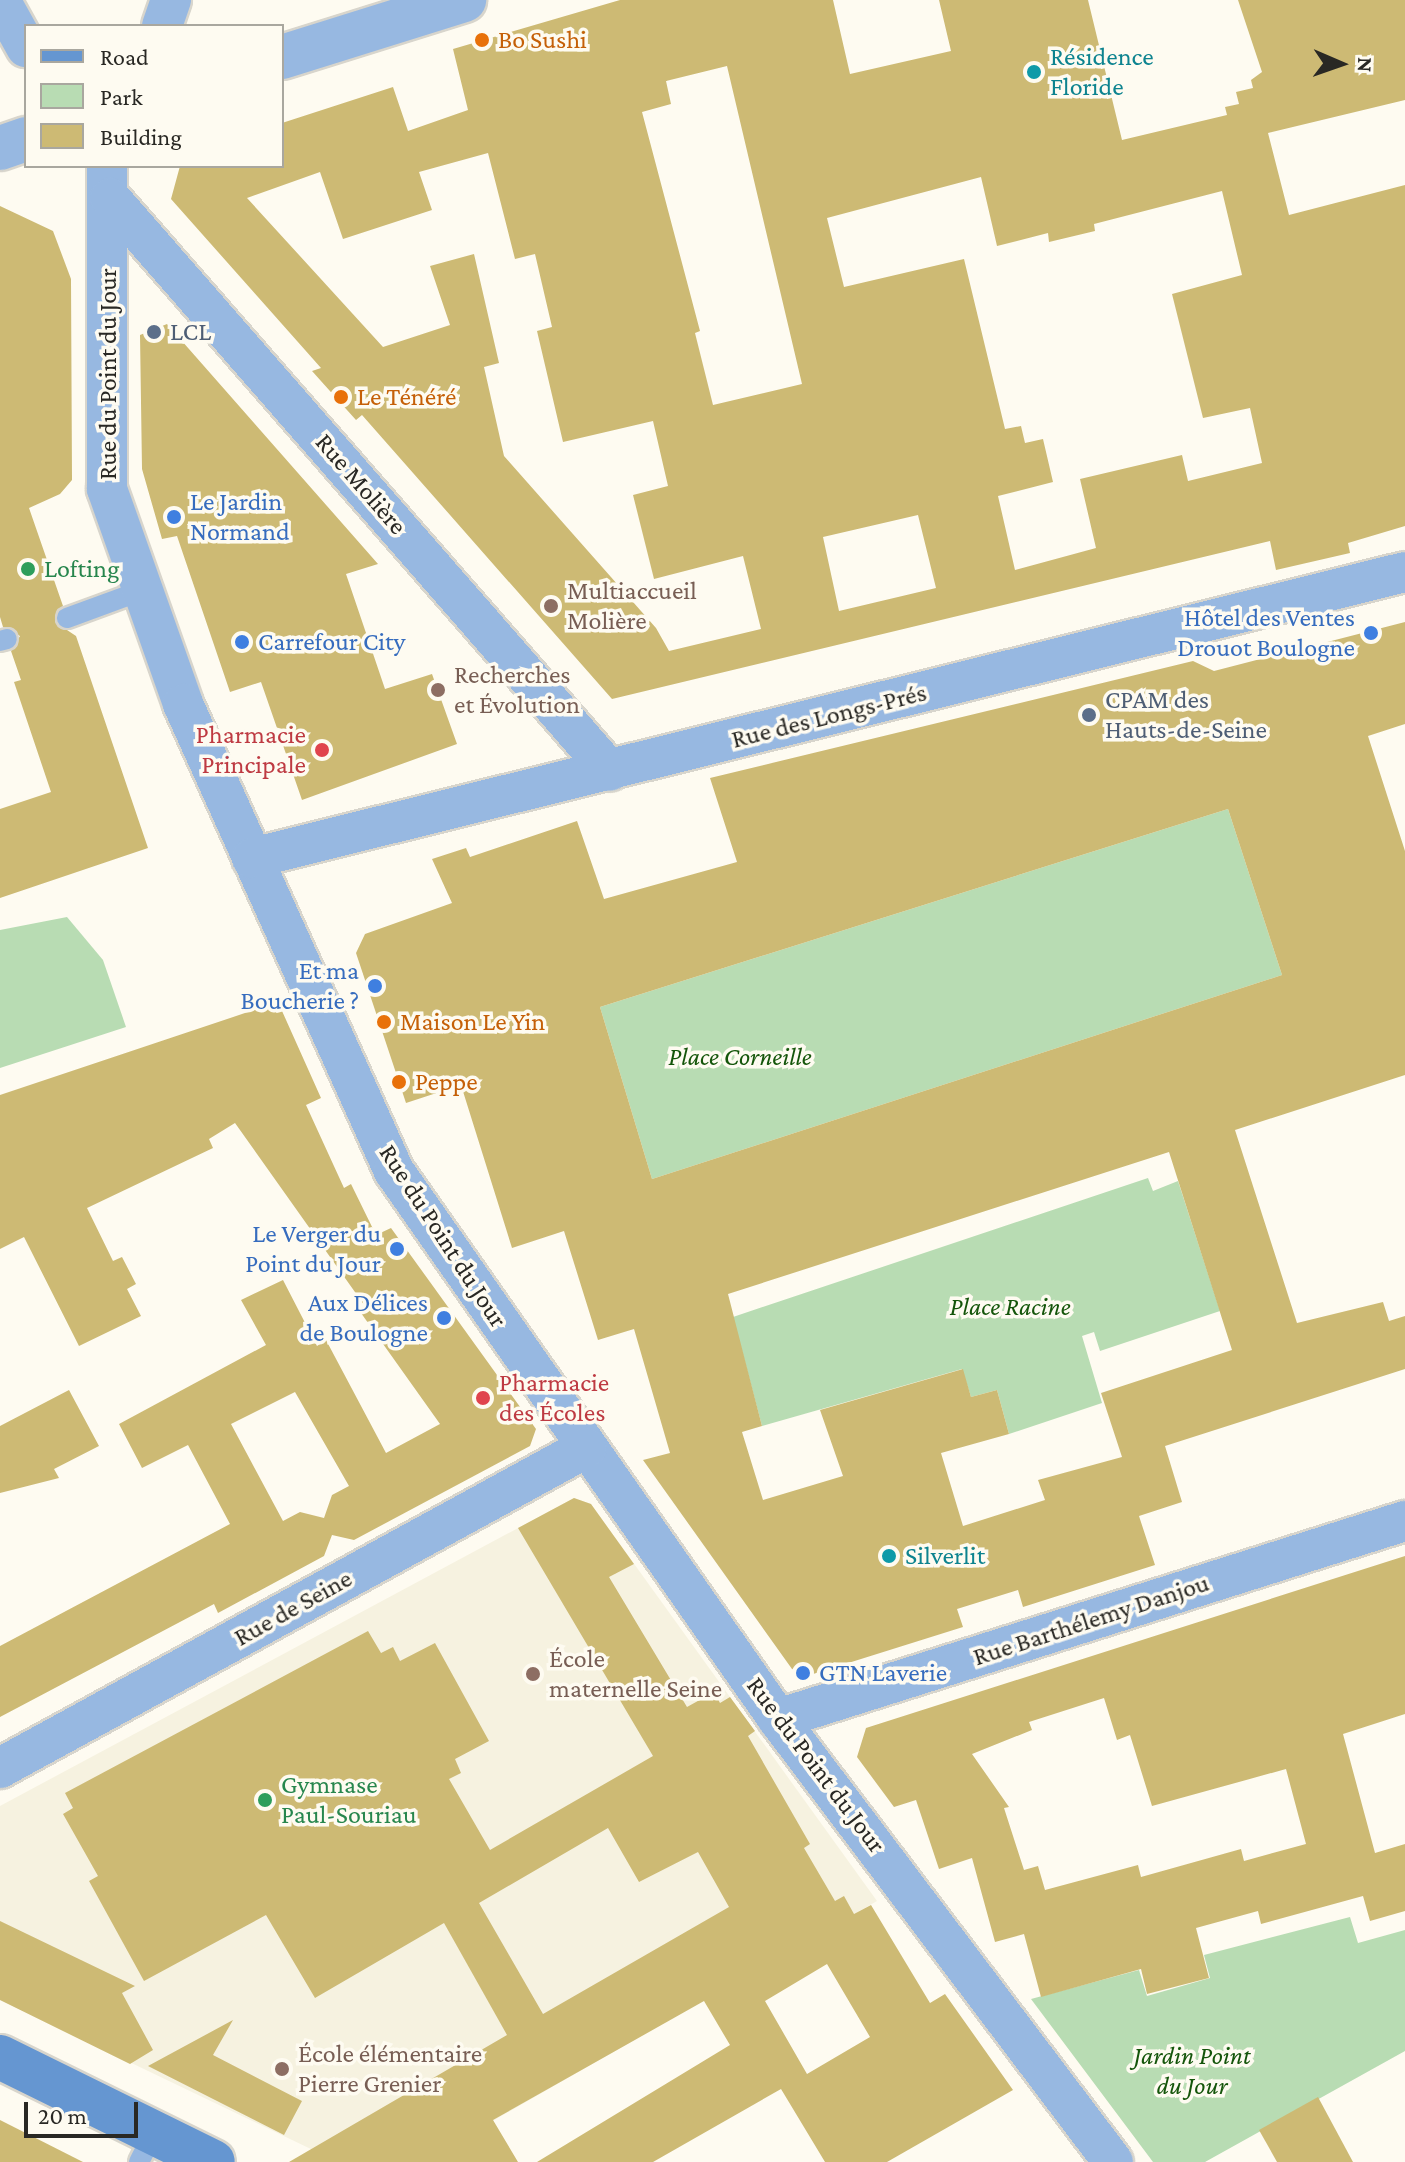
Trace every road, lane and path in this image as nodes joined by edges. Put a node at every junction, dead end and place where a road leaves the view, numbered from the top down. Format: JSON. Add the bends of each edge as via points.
{"nodes":[{"id":1,"x":0,"y":0,"type":"edge"},
{"id":2,"x":171,"y":0,"type":"edge"},
{"id":3,"x":464,"y":0,"type":"edge"},
{"id":4,"x":163,"y":24,"type":"edge"},
{"id":5,"x":24,"y":43,"type":"edge"},
{"id":6,"x":284,"y":56,"type":"edge"},
{"id":7,"x":24,"y":140,"type":"edge"},
{"id":8,"x":0,"y":148,"type":"edge"},
{"id":9,"x":109,"y":182,"type":"edge"},
{"id":10,"x":1405,"y":572,"type":"edge"},
{"id":11,"x":143,"y":590,"type":"junction"},
{"id":12,"x":67,"y":618,"type":"dead end"},
{"id":13,"x":610,"y":771,"type":"junction"},
{"id":14,"x":252,"y":858,"type":"junction"},
{"id":15,"x":586,"y":1448,"type":"junction"},
{"id":16,"x":1405,"y":1521,"type":"edge"},
{"id":17,"x":778,"y":1719,"type":"junction"},
{"id":18,"x":0,"y":1768,"type":"edge"},
{"id":19,"x":0,"y":2057,"type":"edge"},
{"id":20,"x":147,"y":2148,"type":"edge"},
{"id":21,"x":213,"y":2162,"type":"edge"},
{"id":22,"x":1113,"y":2162,"type":"edge"}],
"edges":[{"from":1,"to":5,"type":"street"},
{"from":2,"to":4,"type":"street"},
{"from":3,"to":6,"type":"street"},
{"from":7,"to":8,"type":"street"},
{"from":9,"to":11,"type":"street","name":"Rue du Point du Jour","via":[[107,489]]},
{"from":9,"to":13,"type":"street","name":"Rue Molière"},
{"from":10,"to":13,"type":"street","name":"Rue des Longs-Prés"},
{"from":11,"to":12,"type":"lane"},
{"from":11,"to":14,"type":"street","name":"Rue du Point du Jour","via":[[183,704]]},
{"from":13,"to":14,"type":"street","name":"Rue des Longs-Prés"},
{"from":14,"to":15,"type":"street","name":"Rue du Point du Jour","via":[[394,1171]]},
{"from":15,"to":17,"type":"street","name":"Rue du Point du Jour"},
{"from":15,"to":18,"type":"street","name":"Rue de Seine"},
{"from":16,"to":17,"type":"street","name":"Rue Barthélemy Danjou"},
{"from":17,"to":22,"type":"street","name":"Rue du Point du Jour"},
{"from":19,"to":20,"type":"main road"},
{"from":20,"to":21,"type":"main road"}]}
